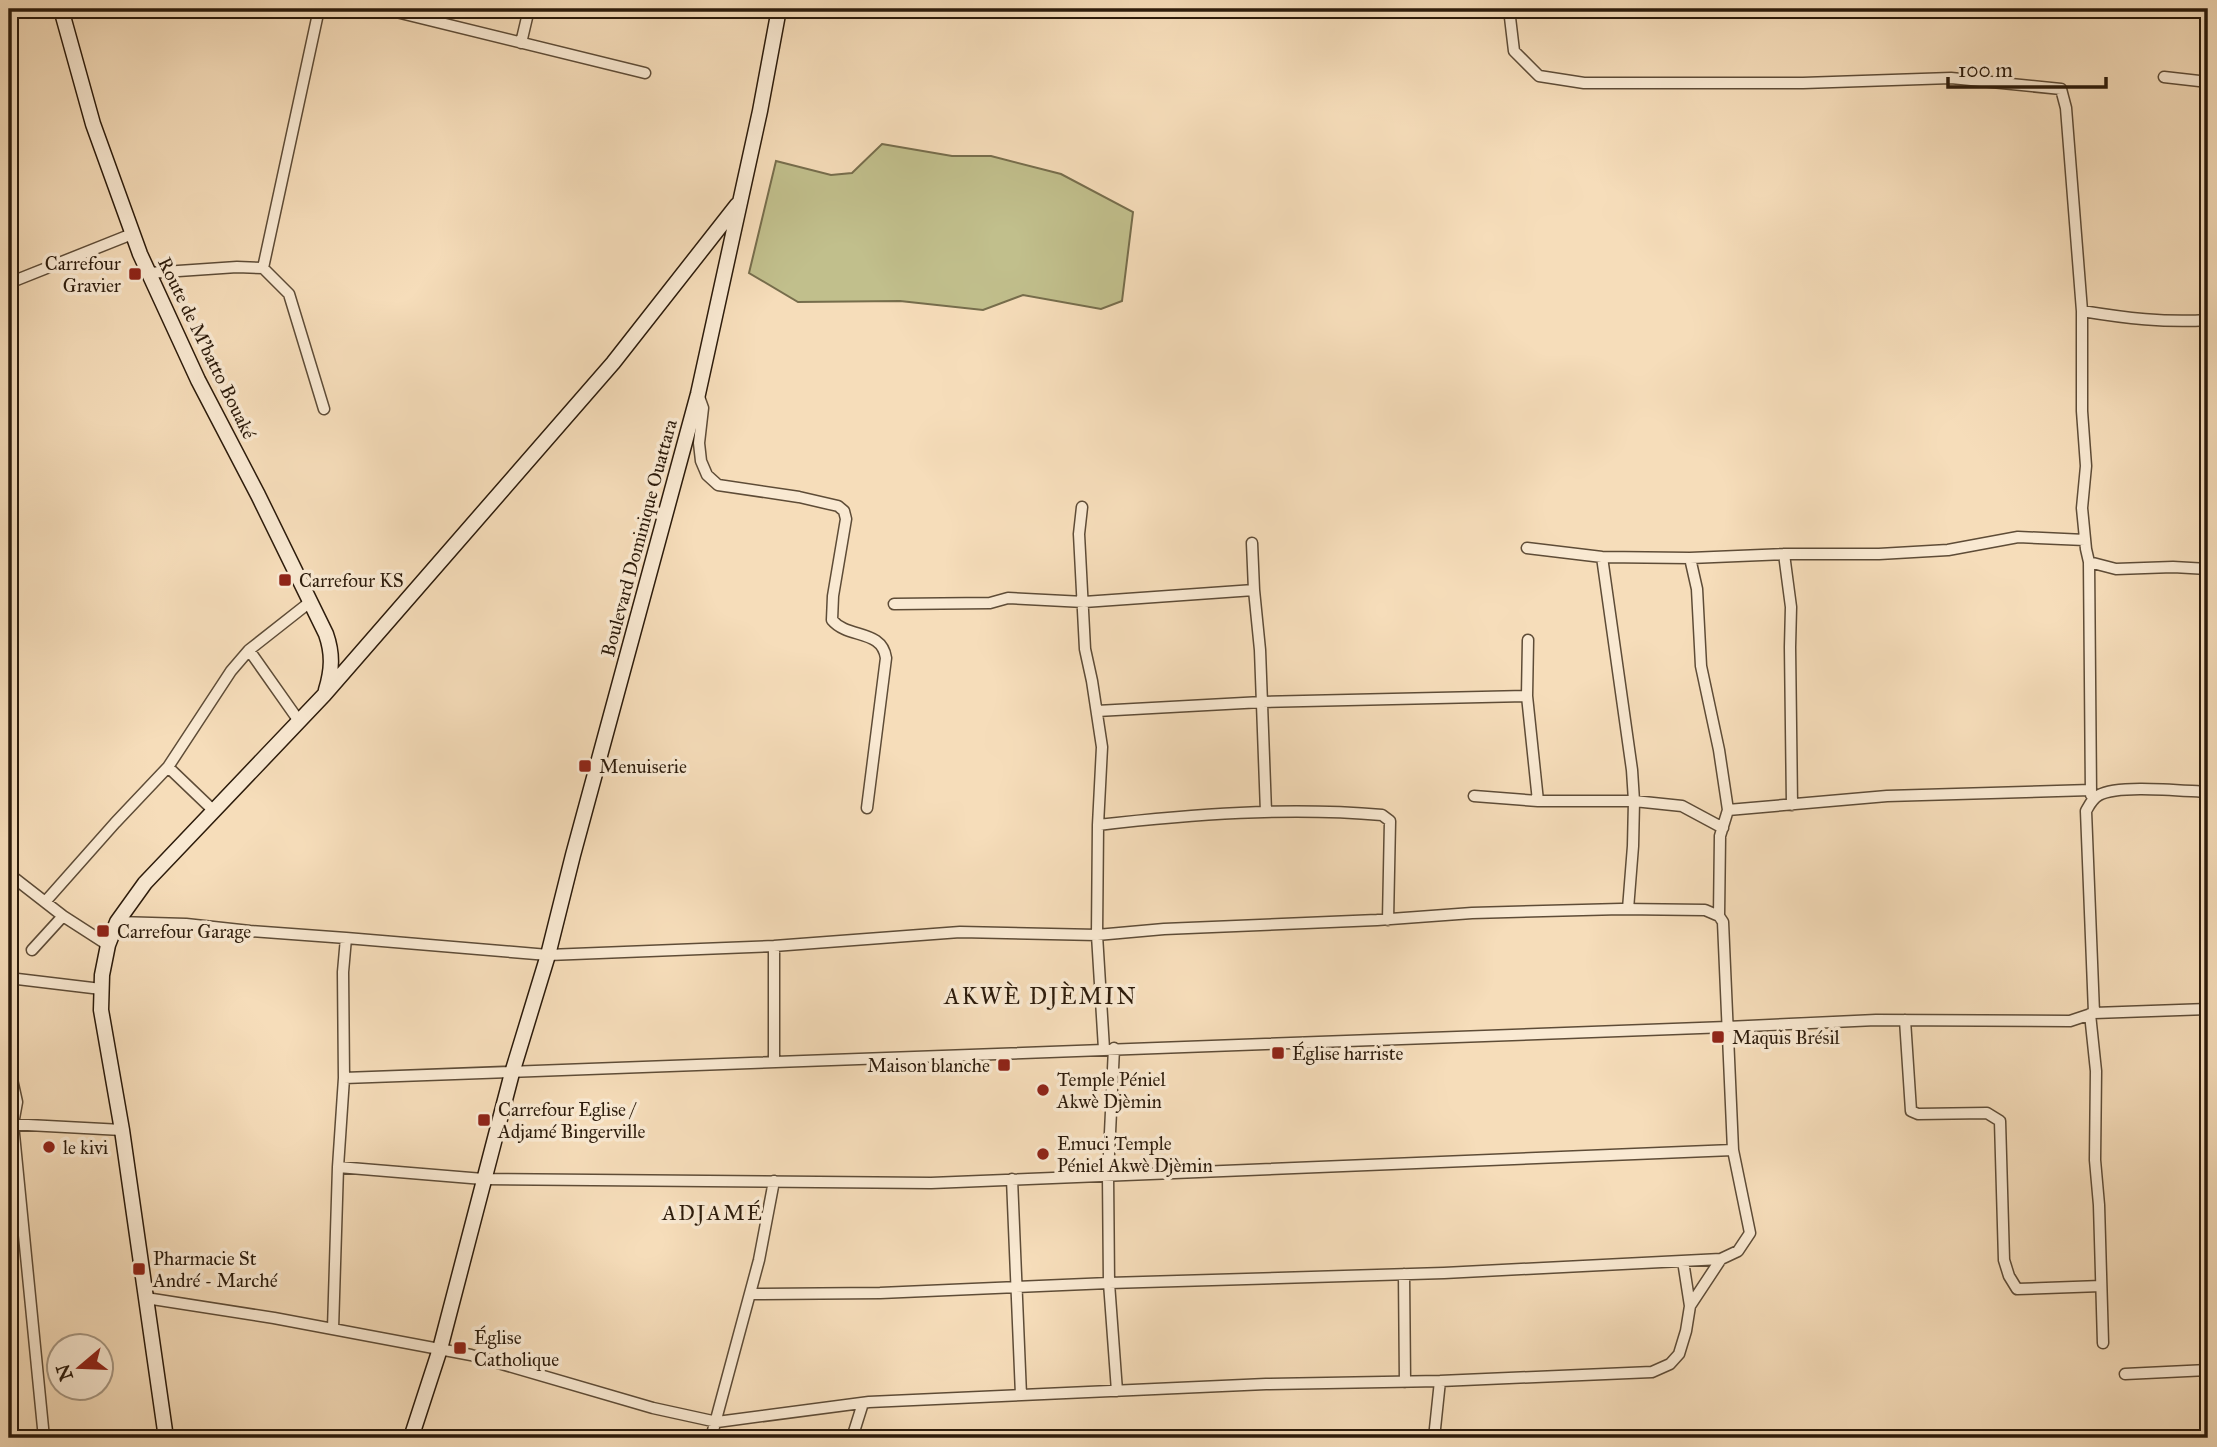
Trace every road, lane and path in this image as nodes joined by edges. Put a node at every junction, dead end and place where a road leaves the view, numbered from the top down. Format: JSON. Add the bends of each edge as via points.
{"nodes":[{"id":1,"x":61,"y":9,"type":"edge"},
{"id":2,"x":319,"y":9,"type":"edge"},
{"id":3,"x":384,"y":9,"type":"edge"},
{"id":4,"x":529,"y":9,"type":"edge"},
{"id":5,"x":779,"y":9,"type":"edge"},
{"id":6,"x":1509,"y":9,"type":"edge"},
{"id":7,"x":426,"y":14,"type":"edge"},
{"id":8,"x":522,"y":43,"type":"junction"},
{"id":9,"x":645,"y":73,"type":"dead end"},
{"id":10,"x":2164,"y":77,"type":"dead end"},
{"id":11,"x":2208,"y":82,"type":"edge"},
{"id":12,"x":739,"y":202,"type":"junction"},
{"id":13,"x":132,"y":234,"type":"junction"},
{"id":14,"x":263,"y":268,"type":"junction"},
{"id":15,"x":149,"y":273,"type":"junction"},
{"id":16,"x":9,"y":282,"type":"edge"},
{"id":17,"x":2082,"y":311,"type":"junction"},
{"id":18,"x":2208,"y":320,"type":"edge"},
{"id":19,"x":698,"y":394,"type":"junction"},
{"id":20,"x":324,"y":409,"type":"dead end"},
{"id":21,"x":1082,"y":507,"type":"dead end"},
{"id":22,"x":2085,"y":541,"type":"junction"},
{"id":23,"x":1252,"y":543,"type":"dead end"},
{"id":24,"x":1527,"y":548,"type":"dead end"},
{"id":25,"x":1784,"y":554,"type":"junction"},
{"id":26,"x":1602,"y":558,"type":"junction"},
{"id":27,"x":1690,"y":558,"type":"junction"},
{"id":28,"x":2089,"y":562,"type":"junction"},
{"id":29,"x":2208,"y":569,"type":"edge"},
{"id":30,"x":1254,"y":590,"type":"junction"},
{"id":31,"x":1084,"y":601,"type":"junction"},
{"id":32,"x":310,"y":602,"type":"junction"},
{"id":33,"x":894,"y":604,"type":"dead end"},
{"id":34,"x":1528,"y":640,"type":"dead end"},
{"id":35,"x":249,"y":650,"type":"junction"},
{"id":36,"x":324,"y":695,"type":"junction"},
{"id":37,"x":1527,"y":696,"type":"junction"},
{"id":38,"x":1262,"y":702,"type":"junction"},
{"id":39,"x":1097,"y":711,"type":"junction"},
{"id":40,"x":299,"y":721,"type":"junction"},
{"id":41,"x":169,"y":767,"type":"junction"},
{"id":42,"x":2208,"y":792,"type":"edge"},
{"id":43,"x":2091,"y":795,"type":"junction"},
{"id":44,"x":1474,"y":796,"type":"dead end"},
{"id":45,"x":1538,"y":801,"type":"junction"},
{"id":46,"x":1634,"y":801,"type":"junction"},
{"id":47,"x":1792,"y":805,"type":"junction"},
{"id":48,"x":867,"y":808,"type":"dead end"},
{"id":49,"x":1728,"y":810,"type":"junction"},
{"id":50,"x":214,"y":811,"type":"junction"},
{"id":51,"x":1266,"y":812,"type":"junction"},
{"id":52,"x":1098,"y":825,"type":"junction"},
{"id":53,"x":1723,"y":828,"type":"junction"},
{"id":54,"x":9,"y":874,"type":"edge"},
{"id":55,"x":45,"y":902,"type":"junction"},
{"id":56,"x":1628,"y":909,"type":"junction"},
{"id":57,"x":63,"y":915,"type":"junction"},
{"id":58,"x":1719,"y":916,"type":"junction"},
{"id":59,"x":1388,"y":920,"type":"junction"},
{"id":60,"x":117,"y":922,"type":"junction"},
{"id":61,"x":1097,"y":935,"type":"junction"},
{"id":62,"x":346,"y":937,"type":"junction"},
{"id":63,"x":108,"y":945,"type":"junction"},
{"id":64,"x":774,"y":946,"type":"junction"},
{"id":65,"x":32,"y":950,"type":"dead end"},
{"id":66,"x":548,"y":955,"type":"junction"},
{"id":67,"x":9,"y":978,"type":"edge"},
{"id":68,"x":101,"y":989,"type":"junction"},
{"id":69,"x":2208,"y":1009,"type":"edge"},
{"id":70,"x":2092,"y":1014,"type":"junction"},
{"id":71,"x":1905,"y":1020,"type":"junction"},
{"id":72,"x":1727,"y":1027,"type":"junction"},
{"id":73,"x":1109,"y":1048,"type":"junction"},
{"id":74,"x":774,"y":1061,"type":"junction"},
{"id":75,"x":9,"y":1066,"type":"edge"},
{"id":76,"x":512,"y":1073,"type":"junction"},
{"id":77,"x":344,"y":1078,"type":"junction"},
{"id":78,"x":11,"y":1124,"type":"edge"},
{"id":79,"x":122,"y":1130,"type":"junction"},
{"id":80,"x":1733,"y":1150,"type":"junction"},
{"id":81,"x":338,"y":1167,"type":"junction"},
{"id":82,"x":1108,"y":1175,"type":"junction"},
{"id":83,"x":483,"y":1179,"type":"junction"},
{"id":84,"x":1012,"y":1180,"type":"junction"},
{"id":85,"x":774,"y":1181,"type":"junction"},
{"id":86,"x":1721,"y":1259,"type":"junction"},
{"id":87,"x":1683,"y":1261,"type":"junction"},
{"id":88,"x":1404,"y":1274,"type":"junction"},
{"id":89,"x":1109,"y":1283,"type":"junction"},
{"id":90,"x":2101,"y":1286,"type":"junction"},
{"id":91,"x":1015,"y":1287,"type":"junction"},
{"id":92,"x":750,"y":1294,"type":"junction"},
{"id":93,"x":146,"y":1298,"type":"junction"},
{"id":94,"x":1690,"y":1306,"type":"junction"},
{"id":95,"x":333,"y":1329,"type":"junction"},
{"id":96,"x":2103,"y":1343,"type":"dead end"},
{"id":97,"x":440,"y":1349,"type":"junction"},
{"id":98,"x":2208,"y":1370,"type":"edge"},
{"id":99,"x":2125,"y":1374,"type":"dead end"},
{"id":100,"x":1440,"y":1381,"type":"junction"},
{"id":101,"x":1405,"y":1382,"type":"junction"},
{"id":102,"x":1116,"y":1391,"type":"junction"},
{"id":103,"x":1021,"y":1395,"type":"junction"},
{"id":104,"x":863,"y":1403,"type":"junction"},
{"id":105,"x":717,"y":1422,"type":"junction"},
{"id":106,"x":44,"y":1438,"type":"edge"},
{"id":107,"x":166,"y":1438,"type":"edge"},
{"id":108,"x":411,"y":1438,"type":"edge"},
{"id":109,"x":711,"y":1438,"type":"edge"},
{"id":110,"x":852,"y":1438,"type":"edge"},
{"id":111,"x":1434,"y":1438,"type":"edge"}],
"edges":[{"from":1,"to":13,"type":"street","name":"Route de M'batto Bouaké","via":[[93,124]]},
{"from":2,"to":14,"type":"street"},
{"from":3,"to":7,"type":"street"},
{"from":4,"to":8,"type":"street"},
{"from":5,"to":12,"type":"street","name":"Boulevard Dominique Ouattara"},
{"from":6,"to":17,"type":"street","via":[[1514,51],[1539,76],[1584,83],[1951,78],[2061,89]]},
{"from":7,"to":8,"type":"street"},
{"from":8,"to":9,"type":"street"},
{"from":10,"to":11,"type":"street"},
{"from":12,"to":19,"type":"street","name":"Boulevard Dominique Ouattara"},
{"from":12,"to":36,"type":"street","via":[[613,363]]},
{"from":13,"to":15,"type":"street","name":"Route de M'batto Bouaké"},
{"from":13,"to":16,"type":"street"},
{"from":14,"to":15,"type":"street"},
{"from":14,"to":20,"type":"street","via":[[289,293]]},
{"from":15,"to":32,"type":"street","name":"Route de M'batto Bouaké"},
{"from":17,"to":18,"type":"street","via":[[2134,320]]},
{"from":17,"to":22,"type":"street"},
{"from":19,"to":48,"type":"street","via":[[703,408],[701,461],[718,485],[799,497],[844,511],[832,620],[877,639],[886,658]]},
{"from":19,"to":66,"type":"street","name":"Boulevard Dominique Ouattara"},
{"from":21,"to":31,"type":"street","via":[[1078,524]]},
{"from":22,"to":25,"type":"street","via":[[2018,537],[1948,550]]},
{"from":22,"to":28,"type":"street"},
{"from":23,"to":30,"type":"street"},
{"from":24,"to":26,"type":"street"},
{"from":25,"to":27,"type":"street"},
{"from":25,"to":47,"type":"street","via":[[1791,607]]},
{"from":26,"to":27,"type":"street"},
{"from":26,"to":46,"type":"street"},
{"from":27,"to":49,"type":"street","via":[[1697,589],[1701,666]]},
{"from":28,"to":29,"type":"street","via":[[2116,569]]},
{"from":28,"to":43,"type":"street"},
{"from":30,"to":31,"type":"street"},
{"from":30,"to":38,"type":"street"},
{"from":31,"to":33,"type":"street","via":[[1008,598],[990,603]]},
{"from":31,"to":39,"type":"street","via":[[1085,649]]},
{"from":32,"to":35,"type":"street"},
{"from":32,"to":36,"type":"street","name":"Route de M'batto Bouaké","via":[[331,649]]},
{"from":34,"to":37,"type":"street"},
{"from":35,"to":40,"type":"street"},
{"from":35,"to":41,"type":"street"},
{"from":36,"to":40,"type":"street"},
{"from":37,"to":38,"type":"street"},
{"from":37,"to":45,"type":"street"},
{"from":38,"to":39,"type":"street"},
{"from":38,"to":51,"type":"street"},
{"from":39,"to":52,"type":"street","via":[[1102,747]]},
{"from":40,"to":50,"type":"street"},
{"from":41,"to":50,"type":"street"},
{"from":41,"to":55,"type":"street"},
{"from":42,"to":43,"type":"street","via":[[2122,790]]},
{"from":43,"to":47,"type":"street","via":[[1887,796]]},
{"from":43,"to":70,"type":"street","via":[[2086,811]]},
{"from":44,"to":45,"type":"street"},
{"from":45,"to":46,"type":"street"},
{"from":46,"to":53,"type":"street","via":[[1682,806]]},
{"from":46,"to":56,"type":"street"},
{"from":47,"to":49,"type":"street"},
{"from":49,"to":53,"type":"street"},
{"from":50,"to":60,"type":"street","via":[[145,883]]},
{"from":51,"to":52,"type":"street","via":[[1193,814]]},
{"from":51,"to":59,"type":"street","via":[[1365,813],[1390,821]]},
{"from":52,"to":61,"type":"street"},
{"from":53,"to":58,"type":"street"},
{"from":54,"to":55,"type":"street"},
{"from":55,"to":57,"type":"street"},
{"from":56,"to":58,"type":"street","via":[[1705,910]]},
{"from":56,"to":59,"type":"street"},
{"from":57,"to":63,"type":"street"},
{"from":57,"to":65,"type":"street"},
{"from":58,"to":72,"type":"street","via":[[1723,922]]},
{"from":59,"to":61,"type":"street"},
{"from":60,"to":62,"type":"street"},
{"from":60,"to":63,"type":"street"},
{"from":61,"to":64,"type":"street","via":[[960,932]]},
{"from":61,"to":73,"type":"street"},
{"from":62,"to":66,"type":"street"},
{"from":62,"to":77,"type":"street"},
{"from":63,"to":68,"type":"street"},
{"from":64,"to":66,"type":"street"},
{"from":64,"to":74,"type":"street"},
{"from":66,"to":76,"type":"street","name":"Boulevard Dominique Ouattara"},
{"from":67,"to":68,"type":"street"},
{"from":68,"to":79,"type":"street","via":[[105,1044]]},
{"from":69,"to":70,"type":"street"},
{"from":70,"to":71,"type":"street","via":[[2070,1021]]},
{"from":70,"to":90,"type":"street"},
{"from":71,"to":72,"type":"street"},
{"from":71,"to":90,"type":"street","via":[[1911,1111],[1987,1113],[2000,1121],[2004,1260],[2013,1283],[2018,1289]]},
{"from":72,"to":73,"type":"street"},
{"from":72,"to":80,"type":"street"},
{"from":73,"to":74,"type":"street"},
{"from":73,"to":82,"type":"street"},
{"from":74,"to":76,"type":"street"},
{"from":75,"to":78,"type":"street","via":[[17,1102]]},
{"from":76,"to":77,"type":"street"},
{"from":76,"to":83,"type":"street","name":"Boulevard Dominique Ouattara"},
{"from":77,"to":81,"type":"street"},
{"from":78,"to":79,"type":"street"},
{"from":78,"to":106,"type":"street"},
{"from":79,"to":93,"type":"street"},
{"from":80,"to":82,"type":"street"},
{"from":80,"to":86,"type":"street","via":[[1750,1233],[1738,1251]]},
{"from":81,"to":83,"type":"street"},
{"from":81,"to":95,"type":"street"},
{"from":82,"to":84,"type":"street"},
{"from":82,"to":89,"type":"street"},
{"from":83,"to":85,"type":"street"},
{"from":83,"to":97,"type":"street","name":"Boulevard Dominique Ouattara"},
{"from":84,"to":85,"type":"street","via":[[931,1184]]},
{"from":84,"to":91,"type":"street"},
{"from":85,"to":92,"type":"street"},
{"from":86,"to":87,"type":"street"},
{"from":86,"to":94,"type":"street"},
{"from":87,"to":88,"type":"street"},
{"from":87,"to":94,"type":"street"},
{"from":88,"to":89,"type":"street"},
{"from":88,"to":101,"type":"street"},
{"from":89,"to":91,"type":"street"},
{"from":89,"to":102,"type":"street"},
{"from":90,"to":96,"type":"street"},
{"from":91,"to":92,"type":"street"},
{"from":91,"to":103,"type":"street"},
{"from":92,"to":105,"type":"street"},
{"from":93,"to":95,"type":"street"},
{"from":93,"to":107,"type":"street"},
{"from":94,"to":100,"type":"street","via":[[1679,1354],[1652,1372]]},
{"from":95,"to":97,"type":"street"},
{"from":97,"to":105,"type":"street"},
{"from":97,"to":108,"type":"street","name":"Boulevard Dominique Ouattara"},
{"from":98,"to":99,"type":"street"},
{"from":100,"to":101,"type":"street"},
{"from":100,"to":111,"type":"street"},
{"from":101,"to":102,"type":"street"},
{"from":102,"to":103,"type":"street"},
{"from":103,"to":104,"type":"street"},
{"from":104,"to":105,"type":"street"},
{"from":104,"to":110,"type":"street"},
{"from":105,"to":109,"type":"street"}]}
